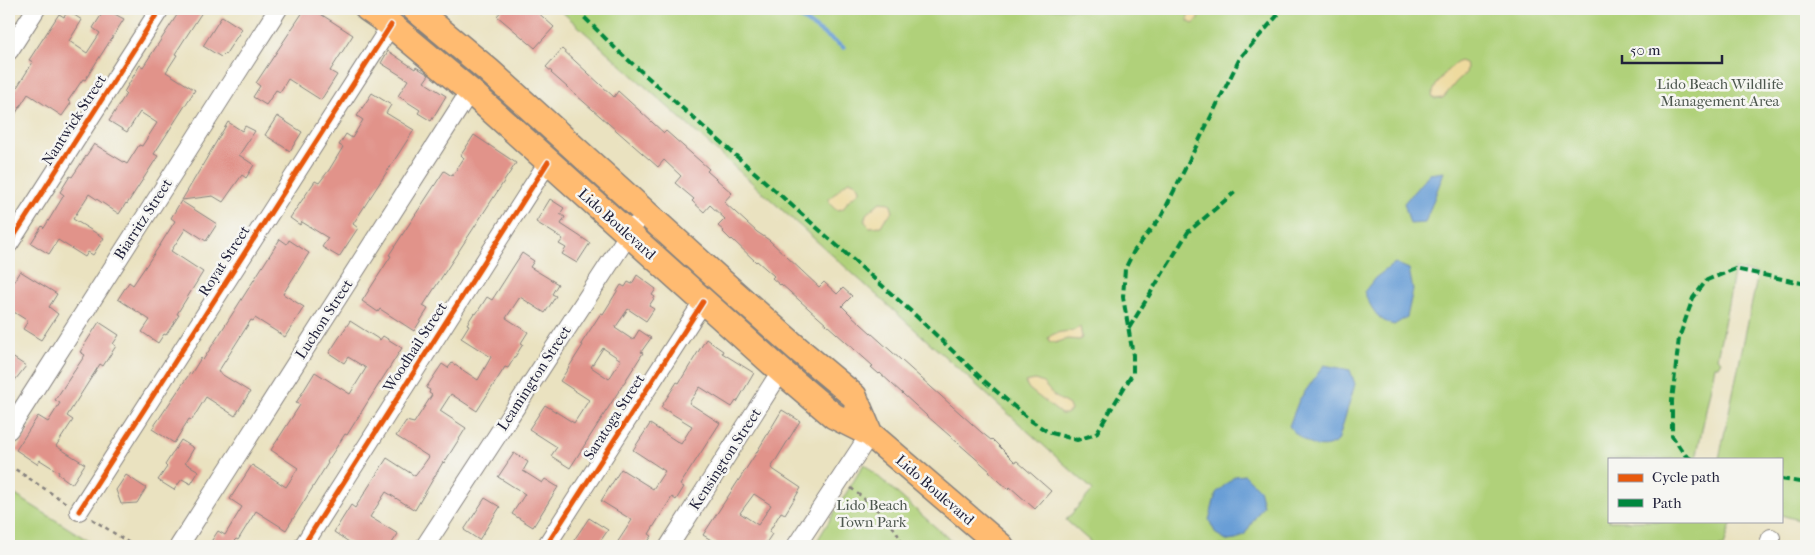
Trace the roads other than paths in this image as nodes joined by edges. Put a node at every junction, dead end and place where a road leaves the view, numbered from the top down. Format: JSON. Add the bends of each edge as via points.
{"nodes":[{"id":1,"x":36,"y":9,"type":"edge"},
{"id":2,"x":160,"y":9,"type":"edge"},
{"id":3,"x":278,"y":9,"type":"edge"},
{"id":4,"x":368,"y":9,"type":"edge"},
{"id":5,"x":415,"y":9,"type":"edge"},
{"id":6,"x":390,"y":25,"type":"junction"},
{"id":7,"x":9,"y":51,"type":"edge"},
{"id":8,"x":470,"y":91,"type":"junction"},
{"id":9,"x":548,"y":162,"type":"junction"},
{"id":10,"x":643,"y":210,"type":"junction"},
{"id":11,"x":628,"y":234,"type":"junction"},
{"id":12,"x":9,"y":244,"type":"edge"},
{"id":13,"x":703,"y":302,"type":"junction"},
{"id":14,"x":781,"y":371,"type":"junction"},
{"id":15,"x":9,"y":430,"type":"edge"},
{"id":16,"x":870,"y":434,"type":"junction"},
{"id":17,"x":79,"y":511,"type":"dead end"},
{"id":18,"x":179,"y":546,"type":"edge"},
{"id":19,"x":303,"y":546,"type":"edge"},
{"id":20,"x":425,"y":546,"type":"edge"},
{"id":21,"x":546,"y":546,"type":"edge"},
{"id":22,"x":669,"y":546,"type":"edge"},
{"id":23,"x":796,"y":546,"type":"edge"},
{"id":24,"x":1001,"y":546,"type":"edge"}],
"edges":[{"from":1,"to":7,"type":"street"},
{"from":2,"to":12,"type":"street","name":"Nantwick Street"},
{"from":3,"to":15,"type":"street","name":"Biarritz Street"},
{"from":4,"to":6,"type":"highway","name":"Lido Boulevard"},
{"from":5,"to":10,"type":"highway","name":"Lido Boulevard","via":[[488,70]]},
{"from":6,"to":8,"type":"highway","name":"Lido Boulevard"},
{"from":6,"to":17,"type":"street","name":"Royat Street"},
{"from":8,"to":9,"type":"highway","name":"Lido Boulevard"},
{"from":8,"to":18,"type":"street","name":"Luchon Street"},
{"from":9,"to":11,"type":"highway","name":"Lido Boulevard"},
{"from":9,"to":19,"type":"street","name":"Woodhail Street"},
{"from":10,"to":11,"type":"street","name":"Leamington Street"},
{"from":10,"to":16,"type":"highway","name":"Lido Boulevard","via":[[854,396]]},
{"from":11,"to":13,"type":"highway","name":"Lido Boulevard"},
{"from":11,"to":20,"type":"street","name":"Leamington Street"},
{"from":13,"to":14,"type":"highway","name":"Lido Boulevard"},
{"from":13,"to":21,"type":"street","name":"Saratoga Street"},
{"from":14,"to":16,"type":"highway","name":"Lido Boulevard","via":[[834,416]]},
{"from":14,"to":22,"type":"street","name":"Kensington Street"},
{"from":16,"to":23,"type":"street"},
{"from":16,"to":24,"type":"highway","name":"Lido Boulevard"}]}
